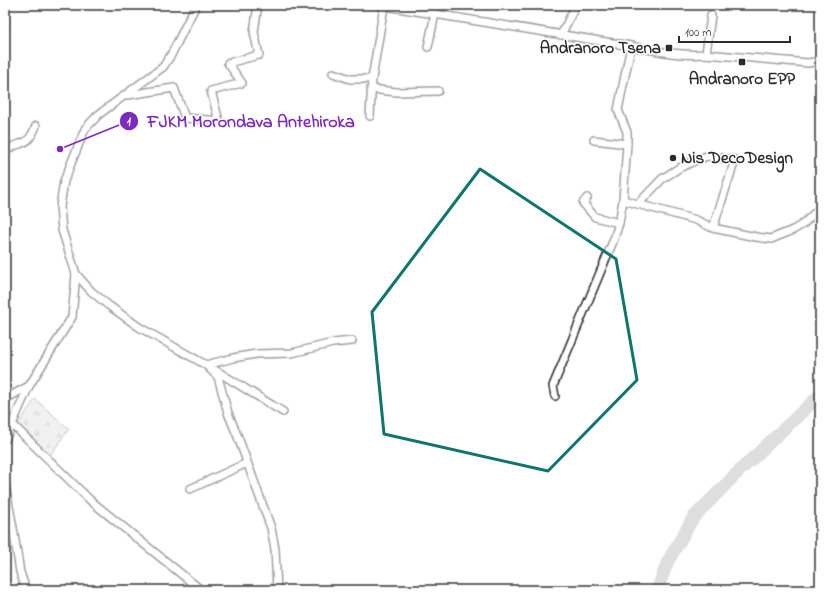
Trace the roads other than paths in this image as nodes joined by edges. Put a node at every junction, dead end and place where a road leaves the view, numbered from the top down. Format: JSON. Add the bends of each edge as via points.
{"nodes":[{"id":1,"x":196,"y":5,"type":"edge"},
{"id":2,"x":258,"y":5,"type":"edge"},
{"id":3,"x":576,"y":5,"type":"edge"},
{"id":4,"x":382,"y":6,"type":"edge"},
{"id":5,"x":435,"y":14,"type":"junction"},
{"id":6,"x":711,"y":15,"type":"dead end"},
{"id":7,"x":561,"y":35,"type":"junction"},
{"id":8,"x":631,"y":46,"type":"junction"},
{"id":9,"x":428,"y":47,"type":"dead end"},
{"id":10,"x":706,"y":54,"type":"junction"},
{"id":11,"x":820,"y":61,"type":"edge"},
{"id":12,"x":333,"y":73,"type":"dead end"},
{"id":13,"x":372,"y":79,"type":"junction"},
{"id":14,"x":371,"y":89,"type":"junction"},
{"id":15,"x":438,"y":91,"type":"dead end"},
{"id":16,"x":126,"y":95,"type":"junction"},
{"id":17,"x":370,"y":116,"type":"dead end"},
{"id":18,"x":36,"y":126,"type":"dead end"},
{"id":19,"x":594,"y":140,"type":"dead end"},
{"id":20,"x":627,"y":144,"type":"junction"},
{"id":21,"x":5,"y":152,"type":"edge"},
{"id":22,"x":587,"y":198,"type":"dead end"},
{"id":23,"x":623,"y":200,"type":"junction"},
{"id":24,"x":638,"y":204,"type":"junction"},
{"id":25,"x":820,"y":208,"type":"edge"},
{"id":26,"x":619,"y":223,"type":"junction"},
{"id":27,"x":714,"y":228,"type":"junction"},
{"id":28,"x":76,"y":274,"type":"junction"},
{"id":29,"x":352,"y":341,"type":"dead end"},
{"id":30,"x":206,"y":364,"type":"junction"},
{"id":31,"x":29,"y":386,"type":"junction"},
{"id":32,"x":555,"y":396,"type":"dead end"},
{"id":33,"x":5,"y":398,"type":"edge"},
{"id":34,"x":283,"y":412,"type":"dead end"},
{"id":35,"x":8,"y":423,"type":"edge"},
{"id":36,"x":5,"y":440,"type":"edge"},
{"id":37,"x":247,"y":463,"type":"junction"},
{"id":38,"x":5,"y":485,"type":"edge"},
{"id":39,"x":190,"y":489,"type":"dead end"},
{"id":40,"x":26,"y":590,"type":"edge"},
{"id":41,"x":201,"y":590,"type":"edge"},
{"id":42,"x":278,"y":590,"type":"edge"}],
"edges":[{"from":1,"to":16,"type":"street","via":[[163,67]]},
{"from":2,"to":16,"type":"street","via":[[254,32],[259,55],[228,63],[242,83],[211,91],[219,121],[185,118],[174,88]]},
{"from":3,"to":7,"type":"street"},
{"from":4,"to":5,"type":"street"},
{"from":4,"to":13,"type":"street"},
{"from":5,"to":7,"type":"street"},
{"from":5,"to":9,"type":"street"},
{"from":6,"to":10,"type":"street"},
{"from":7,"to":8,"type":"street"},
{"from":8,"to":10,"type":"street","via":[[667,54]]},
{"from":8,"to":20,"type":"street","via":[[618,110],[627,132]]},
{"from":10,"to":11,"type":"street","via":[[808,63]]},
{"from":12,"to":13,"type":"street","via":[[350,79]]},
{"from":13,"to":14,"type":"street"},
{"from":14,"to":15,"type":"street","via":[[396,92]]},
{"from":14,"to":17,"type":"street"},
{"from":16,"to":28,"type":"street","via":[[98,115],[85,129],[64,181],[60,207],[62,230]]},
{"from":18,"to":21,"type":"street","via":[[27,142],[10,147]]},
{"from":19,"to":20,"type":"street"},
{"from":20,"to":23,"type":"street"},
{"from":22,"to":26,"type":"street","via":[[583,203],[595,217]]},
{"from":23,"to":24,"type":"street"},
{"from":23,"to":26,"type":"street"},
{"from":24,"to":27,"type":"street","via":[[696,220]]},
{"from":24,"to":27,"type":"street","via":[[662,180],[679,168],[699,159],[707,156],[736,160]]},
{"from":25,"to":27,"type":"street","via":[[803,224],[771,239]]},
{"from":26,"to":32,"type":"street","via":[[553,386]]},
{"from":28,"to":30,"type":"street","via":[[108,305],[139,326]]},
{"from":28,"to":31,"type":"street","via":[[72,317]]},
{"from":29,"to":30,"type":"street","via":[[292,353],[256,354]]},
{"from":30,"to":34,"type":"street"},
{"from":30,"to":37,"type":"street","via":[[218,377],[228,413]]},
{"from":31,"to":33,"type":"street"},
{"from":31,"to":35,"type":"street"},
{"from":35,"to":36,"type":"street"},
{"from":35,"to":41,"type":"street","via":[[92,501]]},
{"from":37,"to":39,"type":"street"},
{"from":37,"to":42,"type":"street","via":[[271,528]]},
{"from":38,"to":40,"type":"street","via":[[20,572]]}]}
